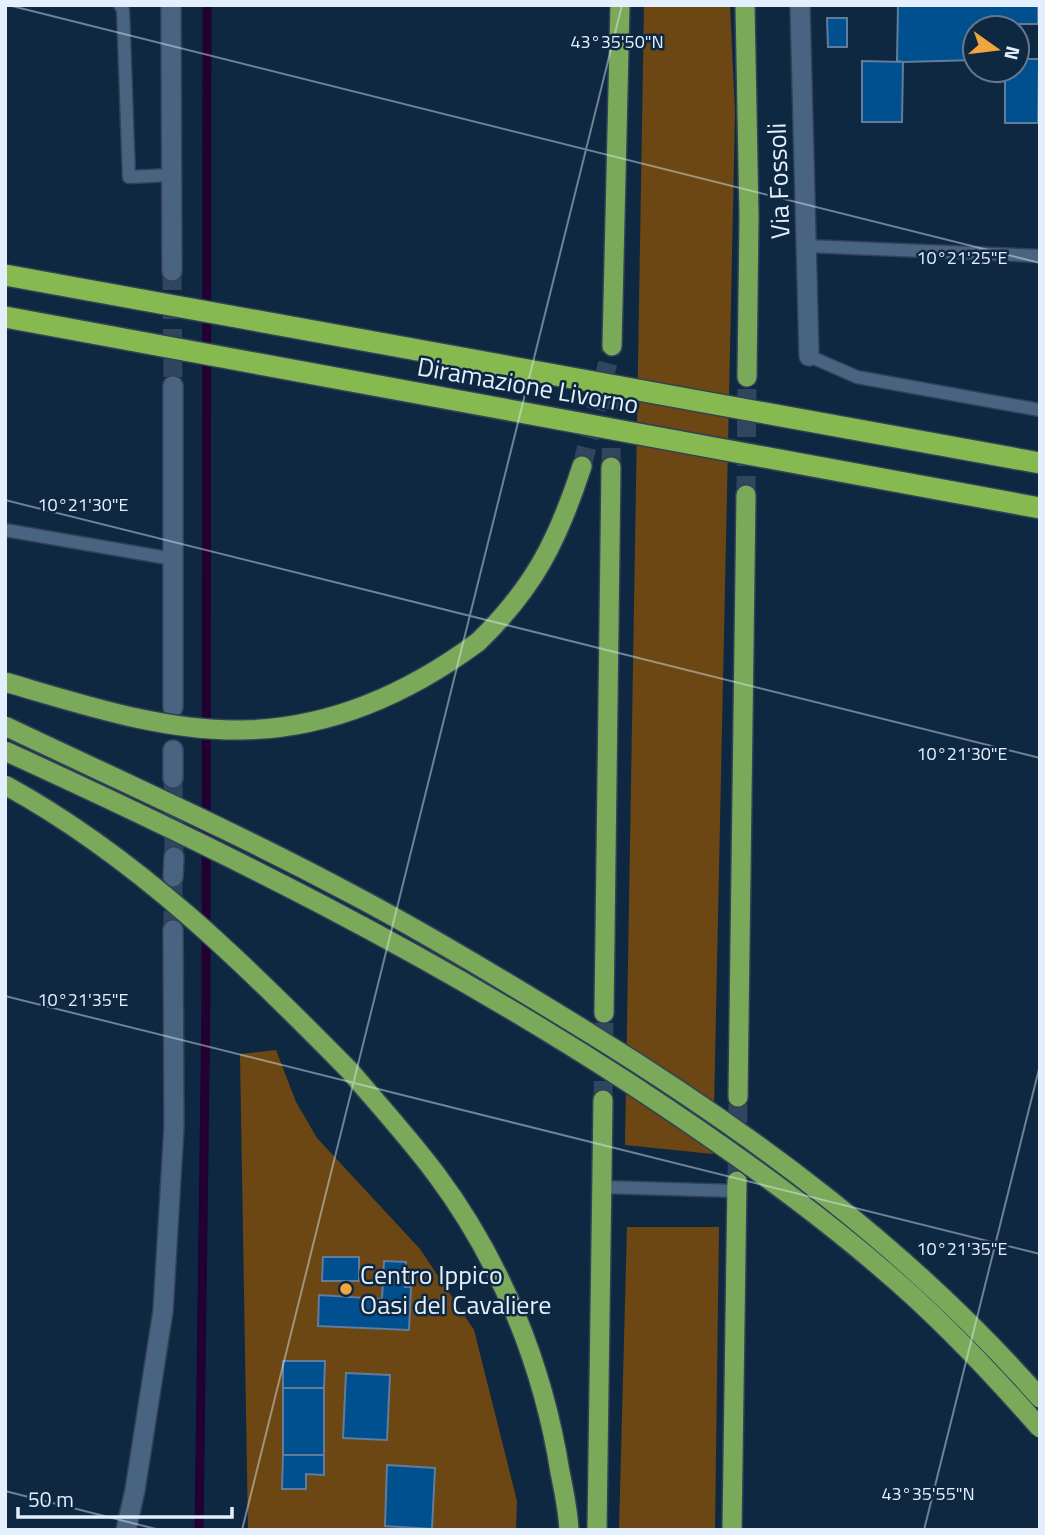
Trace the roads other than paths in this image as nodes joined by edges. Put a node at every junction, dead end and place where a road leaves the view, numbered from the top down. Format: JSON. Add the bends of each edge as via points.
{"nodes":[{"id":1,"x":120,"y":5,"type":"edge"},
{"id":2,"x":171,"y":5,"type":"edge"},
{"id":3,"x":620,"y":5,"type":"edge"},
{"id":4,"x":745,"y":5,"type":"edge"},
{"id":5,"x":800,"y":5,"type":"edge"},
{"id":6,"x":172,"y":175,"type":"junction"},
{"id":7,"x":806,"y":246,"type":"junction"},
{"id":8,"x":1040,"y":256,"type":"edge"},
{"id":9,"x":172,"y":271,"type":"tunnel mouth"},
{"id":10,"x":5,"y":275,"type":"edge"},
{"id":11,"x":5,"y":317,"type":"edge"},
{"id":12,"x":612,"y":346,"type":"tunnel mouth"},
{"id":13,"x":809,"y":356,"type":"joint"},
{"id":14,"x":747,"y":377,"type":"tunnel mouth"},
{"id":15,"x":173,"y":386,"type":"tunnel mouth"},
{"id":16,"x":1040,"y":411,"type":"edge"},
{"id":17,"x":1040,"y":463,"type":"edge"},
{"id":18,"x":582,"y":466,"type":"tunnel mouth"},
{"id":19,"x":611,"y":467,"type":"tunnel mouth"},
{"id":20,"x":746,"y":495,"type":"tunnel mouth"},
{"id":21,"x":1040,"y":508,"type":"edge"},
{"id":22,"x":5,"y":530,"type":"edge"},
{"id":23,"x":173,"y":559,"type":"junction"},
{"id":24,"x":5,"y":682,"type":"edge"},
{"id":25,"x":173,"y":707,"type":"dead end"},
{"id":26,"x":5,"y":726,"type":"edge"},
{"id":27,"x":173,"y":750,"type":"dead end"},
{"id":28,"x":5,"y":751,"type":"edge"},
{"id":29,"x":173,"y":778,"type":"tunnel mouth"},
{"id":30,"x":5,"y":785,"type":"edge"},
{"id":31,"x":174,"y":857,"type":"tunnel mouth"},
{"id":32,"x":173,"y":877,"type":"tunnel mouth"},
{"id":33,"x":173,"y":930,"type":"tunnel mouth"},
{"id":34,"x":604,"y":1013,"type":"tunnel mouth"},
{"id":35,"x":738,"y":1097,"type":"tunnel mouth"},
{"id":36,"x":603,"y":1100,"type":"tunnel mouth"},
{"id":37,"x":737,"y":1186,"type":"joint"},
{"id":38,"x":602,"y":1187,"type":"junction"},
{"id":39,"x":1040,"y":1398,"type":"edge"},
{"id":40,"x":1040,"y":1428,"type":"edge"},
{"id":41,"x":126,"y":1530,"type":"edge"},
{"id":42,"x":569,"y":1530,"type":"edge"},
{"id":43,"x":597,"y":1530,"type":"edge"},
{"id":44,"x":732,"y":1530,"type":"edge"}],
"edges":[{"from":1,"to":6,"type":"lane","via":[[129,177]]},
{"from":2,"to":6,"type":"main road"},
{"from":3,"to":12,"type":"highway"},
{"from":4,"to":14,"type":"highway"},
{"from":5,"to":7,"type":"main road","name":"Via Fossoli"},
{"from":6,"to":9,"type":"main road"},
{"from":7,"to":8,"type":"lane"},
{"from":7,"to":13,"type":"main road","name":"Via Fossoli"},
{"from":10,"to":17,"type":"highway","name":"Diramazione Livorno","bridge":true},
{"from":11,"to":21,"type":"highway","name":"Diramazione Livorno","bridge":true},
{"from":13,"to":16,"type":"lane","via":[[857,377]]},
{"from":15,"to":23,"type":"main road"},
{"from":18,"to":24,"type":"highway","bridge":true,"via":[[551,547],[507,614],[447,665],[388,697],[343,713],[265,728],[221,729],[89,707]]},
{"from":19,"to":34,"type":"highway"},
{"from":20,"to":35,"type":"highway"},
{"from":22,"to":23,"type":"lane"},
{"from":23,"to":25,"type":"main road"},
{"from":26,"to":39,"type":"highway","bridge":true,"via":[[357,897],[660,1077],[762,1147],[877,1237],[960,1314]]},
{"from":27,"to":29,"type":"main road"},
{"from":28,"to":40,"type":"highway","bridge":true,"via":[[349,918],[470,985],[684,1119],[823,1219],[884,1270]]},
{"from":30,"to":42,"type":"highway","bridge":true,"via":[[87,838],[191,918],[350,1071],[436,1174],[490,1261],[533,1358],[547,1402]]},
{"from":31,"to":32,"type":"main road"},
{"from":33,"to":41,"type":"main road","via":[[174,1127],[163,1311]]},
{"from":36,"to":38,"type":"highway"},
{"from":37,"to":38,"type":"lane"},
{"from":37,"to":44,"type":"highway"},
{"from":38,"to":43,"type":"highway"}]}
